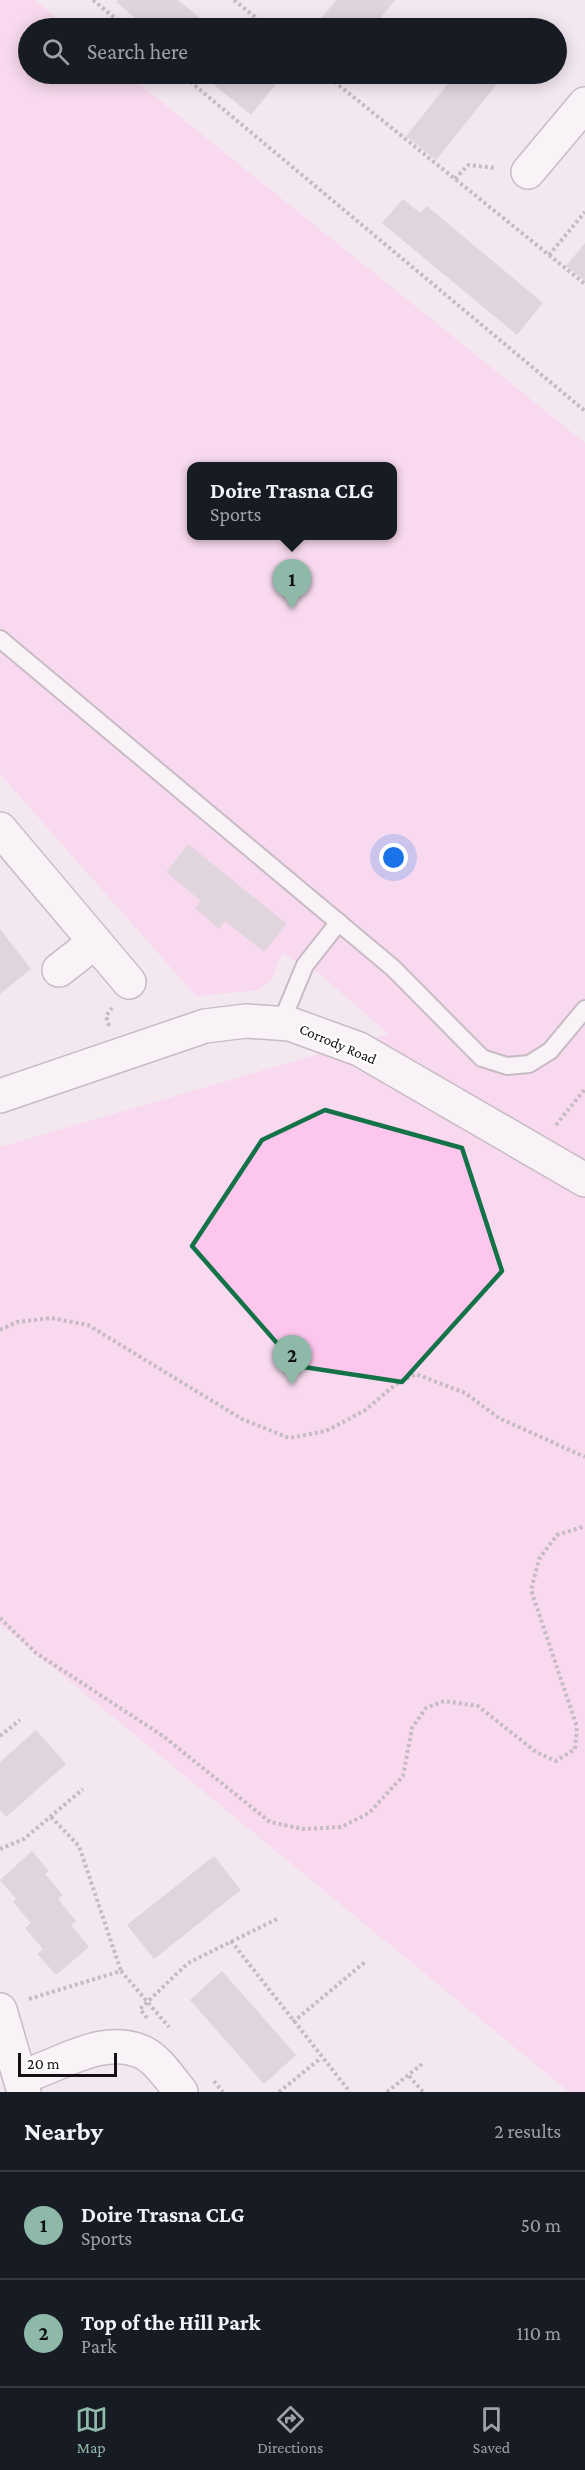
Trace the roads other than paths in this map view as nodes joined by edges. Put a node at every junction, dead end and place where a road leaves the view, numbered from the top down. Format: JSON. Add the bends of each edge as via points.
{"nodes":[{"id":1,"x":585,"y":104,"type":"edge"},
{"id":2,"x":528,"y":172,"type":"road end"},
{"id":3,"x":0,"y":639,"type":"edge"},
{"id":4,"x":0,"y":829,"type":"edge"},
{"id":5,"x":339,"y":922,"type":"junction"},
{"id":6,"x":95,"y":942,"type":"junction"},
{"id":7,"x":59,"y":970,"type":"dead end"},
{"id":8,"x":129,"y":982,"type":"road end"},
{"id":9,"x":585,"y":1009,"type":"edge"},
{"id":10,"x":280,"y":1023,"type":"junction"},
{"id":11,"x":0,"y":1096,"type":"edge"},
{"id":12,"x":585,"y":1180,"type":"edge"},
{"id":13,"x":0,"y":2010,"type":"edge"},
{"id":14,"x":23,"y":2084,"type":"edge"},
{"id":15,"x":181,"y":2092,"type":"edge"}],
"edges":[{"from":1,"to":2,"type":"street"},
{"from":3,"to":5,"type":"lane"},
{"from":4,"to":6,"type":"street"},
{"from":5,"to":9,"type":"lane","via":[[393,968],[482,1058],[507,1066],[530,1064],[550,1051]]},
{"from":5,"to":10,"type":"lane","via":[[305,965]]},
{"from":6,"to":7,"type":"street"},
{"from":6,"to":8,"type":"street"},
{"from":10,"to":11,"type":"street","name":"Corrody Road","via":[[246,1021],[205,1026]]},
{"from":10,"to":12,"type":"street","name":"Corrody Road","via":[[359,1049]]},
{"from":13,"to":14,"type":"street"},
{"from":14,"to":15,"type":"street","via":[[100,2048],[117,2045],[143,2052]]}]}
